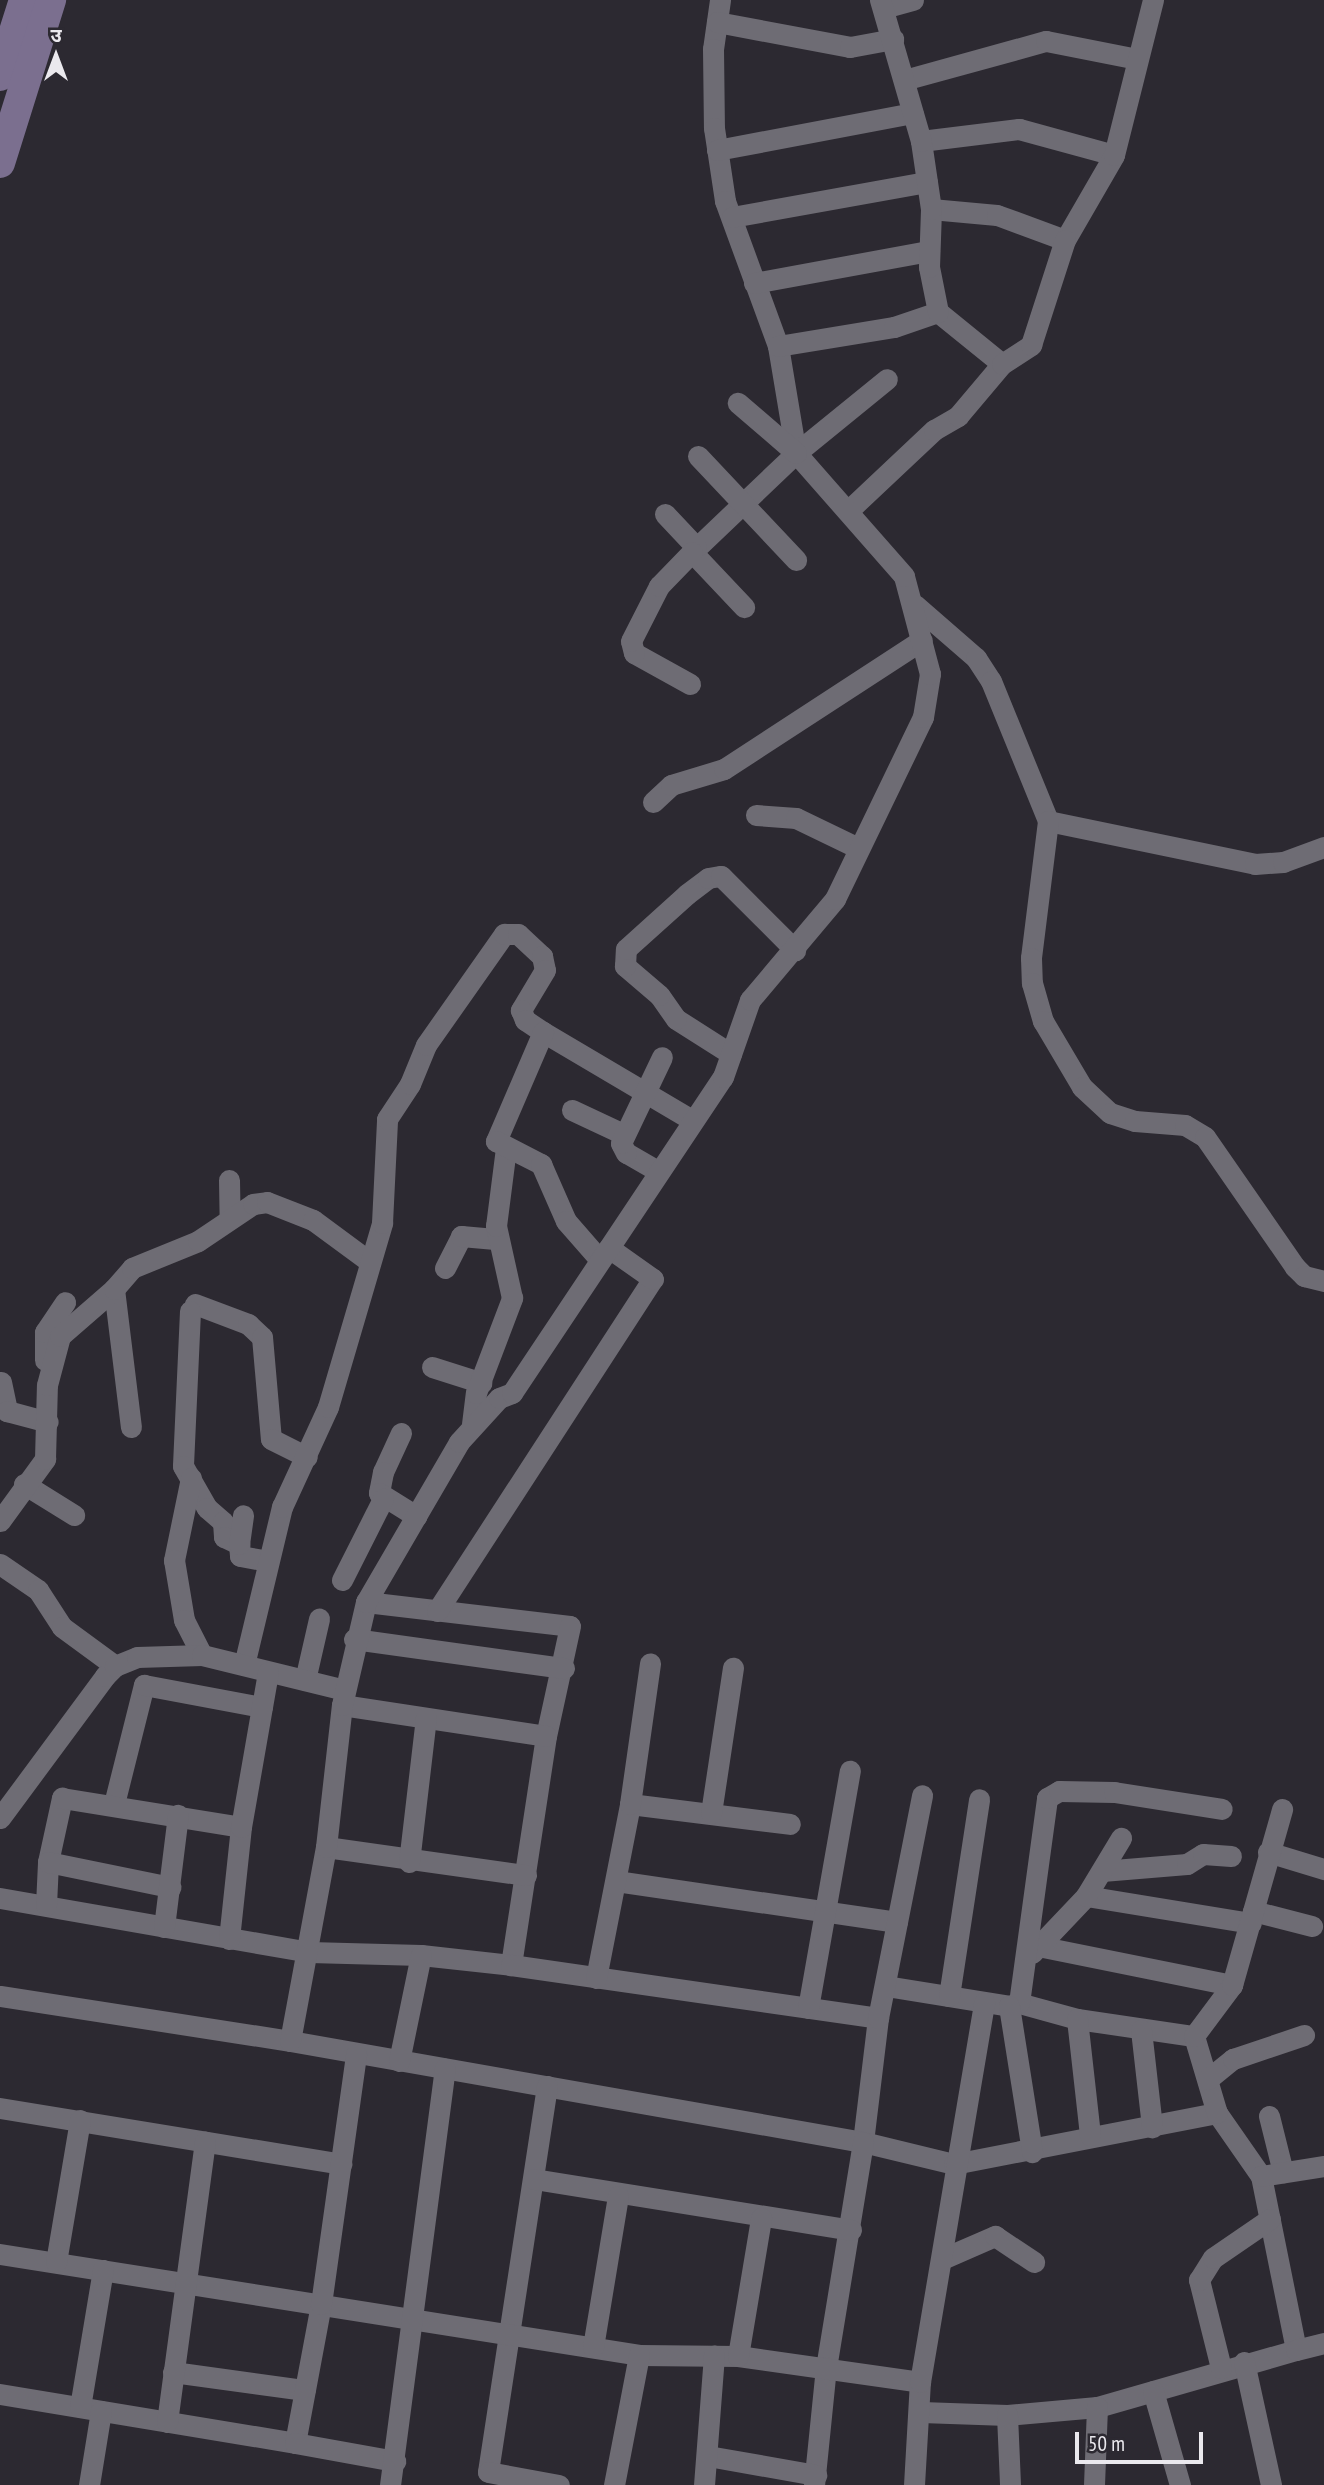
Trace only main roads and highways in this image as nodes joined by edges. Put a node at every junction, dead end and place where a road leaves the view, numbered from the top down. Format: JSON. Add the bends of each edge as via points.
{"nodes":[{"id":1,"x":24,"y":0,"type":"edge"},
{"id":2,"x":51,"y":0,"type":"edge"},
{"id":3,"x":0,"y":76,"type":"edge"},
{"id":4,"x":0,"y":163,"type":"edge"}],
"edges":[{"from":1,"to":3,"type":"main road"},
{"from":2,"to":4,"type":"main road"}]}
